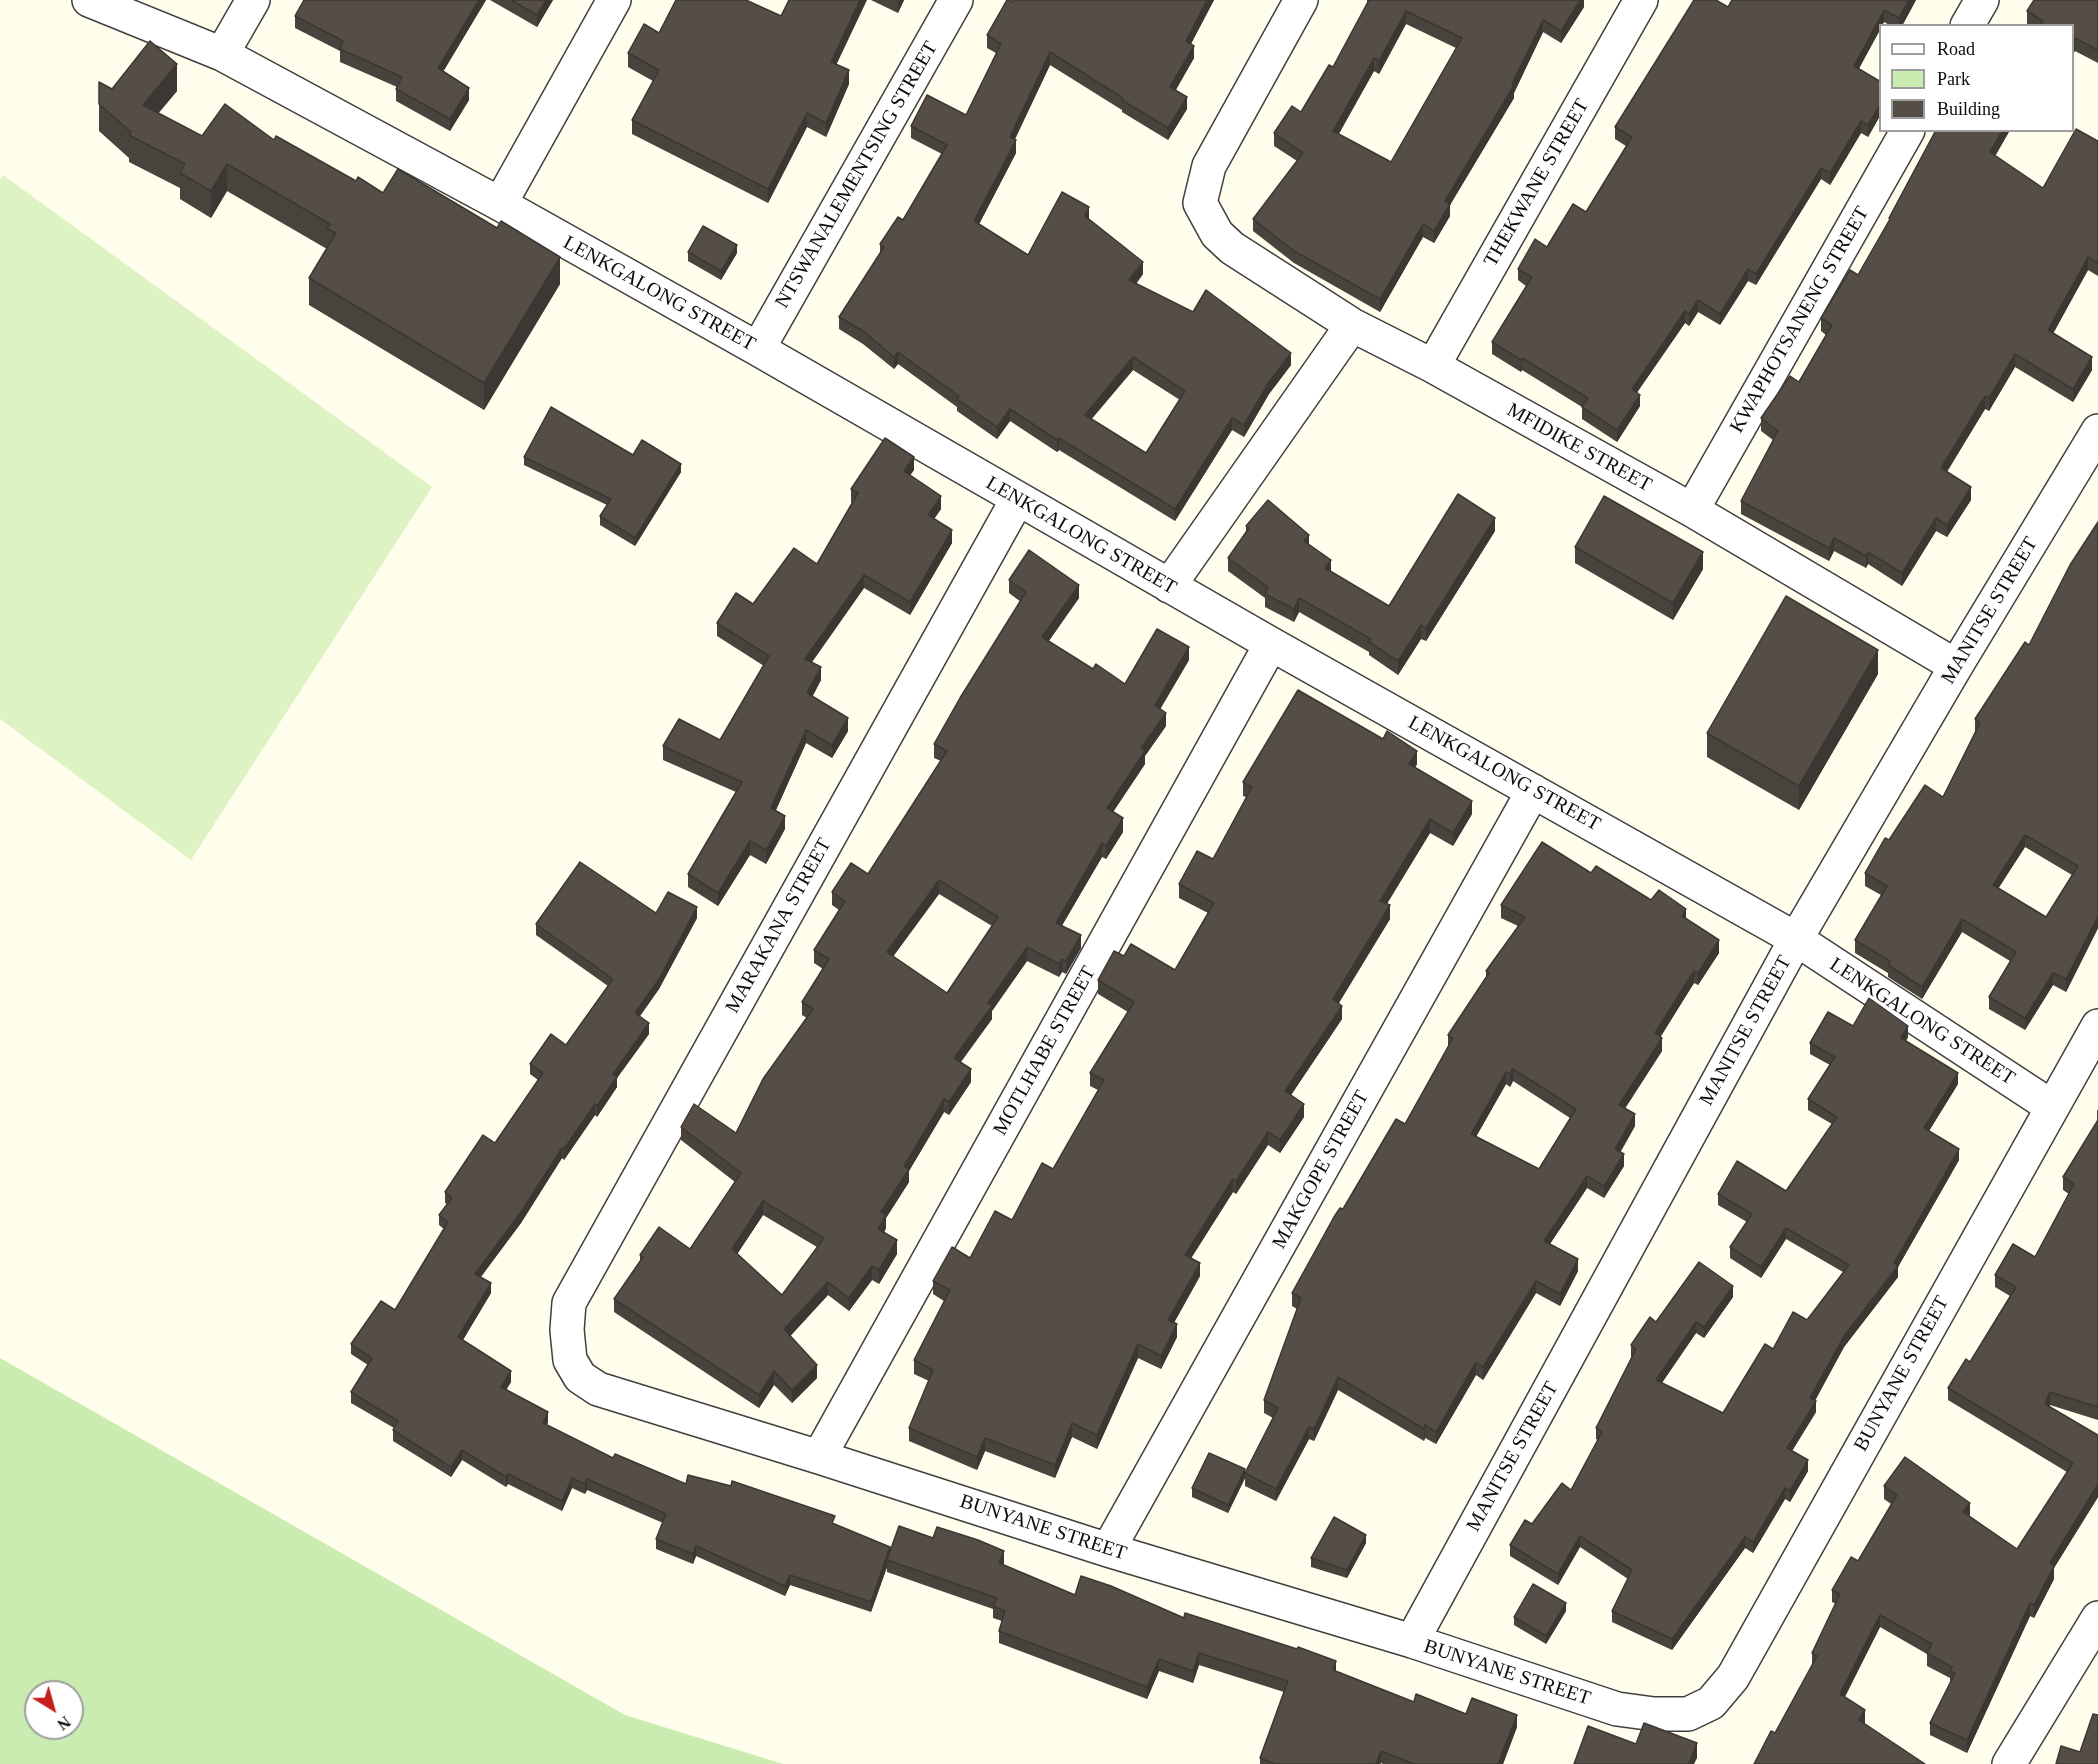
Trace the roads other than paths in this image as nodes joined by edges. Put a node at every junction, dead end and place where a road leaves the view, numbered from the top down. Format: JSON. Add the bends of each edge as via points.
{"nodes":[{"id":1,"x":89,"y":0,"type":"edge"},
{"id":2,"x":252,"y":0,"type":"edge"},
{"id":3,"x":614,"y":0,"type":"edge"},
{"id":4,"x":956,"y":0,"type":"edge"},
{"id":5,"x":1301,"y":0,"type":"edge"},
{"id":6,"x":1641,"y":0,"type":"edge"},
{"id":7,"x":1982,"y":0,"type":"edge"},
{"id":8,"x":1968,"y":24,"type":"edge"},
{"id":9,"x":222,"y":54,"type":"junction"},
{"id":10,"x":1907,"y":132,"type":"edge"},
{"id":11,"x":500,"y":204,"type":"junction"},
{"id":12,"x":1352,"y":325,"type":"junction"},
{"id":13,"x":758,"y":349,"type":"junction"},
{"id":14,"x":1433,"y":366,"type":"junction"},
{"id":15,"x":2098,"y":431,"type":"edge"},
{"id":16,"x":1017,"y":500,"type":"junction"},
{"id":17,"x":1692,"y":510,"type":"junction"},
{"id":18,"x":1169,"y":586,"type":"junction"},
{"id":19,"x":1271,"y":644,"type":"junction"},
{"id":20,"x":1956,"y":666,"type":"junction"},
{"id":21,"x":1533,"y":790,"type":"junction"},
{"id":22,"x":1796,"y":939,"type":"junction"},
{"id":23,"x":2098,"y":1026,"type":"edge"},
{"id":24,"x":2052,"y":1107,"type":"junction"},
{"id":25,"x":570,"y":1360,"type":"joint"},
{"id":26,"x":819,"y":1457,"type":"junction"},
{"id":27,"x":1108,"y":1550,"type":"junction"},
{"id":28,"x":2098,"y":1618,"type":"edge"},
{"id":29,"x":1412,"y":1641,"type":"junction"},
{"id":30,"x":2009,"y":1764,"type":"edge"}],
"edges":[{"from":1,"to":9,"type":"street","name":"LENKGALONG STREET"},
{"from":2,"to":9,"type":"street"},
{"from":3,"to":11,"type":"street"},
{"from":4,"to":13,"type":"street","name":"NTSWANALEMENTSING STREET"},
{"from":5,"to":12,"type":"street","name":"MFIDIKE STREET","via":[[1209,166],[1200,203],[1217,234],[1232,249]]},
{"from":6,"to":14,"type":"street","name":"THEKWANE STREET"},
{"from":7,"to":8,"type":"street"},
{"from":9,"to":11,"type":"street","name":"LENKGALONG STREET"},
{"from":10,"to":17,"type":"street","name":"KWAPHOTSANENG STREET"},
{"from":11,"to":13,"type":"street","name":"LENKGALONG STREET"},
{"from":12,"to":14,"type":"street","name":"MFIDIKE STREET"},
{"from":12,"to":18,"type":"street"},
{"from":13,"to":16,"type":"street","name":"LENKGALONG STREET"},
{"from":14,"to":17,"type":"street","name":"MFIDIKE STREET"},
{"from":15,"to":20,"type":"street","name":"MANITSE STREET"},
{"from":16,"to":18,"type":"street","name":"LENKGALONG STREET"},
{"from":16,"to":25,"type":"street","name":"MARAKANA STREET","via":[[569,1303]]},
{"from":17,"to":20,"type":"street","name":"MFIDIKE STREET"},
{"from":18,"to":19,"type":"street","name":"LENKGALONG STREET"},
{"from":19,"to":21,"type":"street","name":"LENKGALONG STREET"},
{"from":19,"to":26,"type":"street","name":"MOTLHABE STREET"},
{"from":20,"to":22,"type":"street","name":"MANITSE STREET"},
{"from":21,"to":22,"type":"street","name":"LENKGALONG STREET"},
{"from":21,"to":27,"type":"street","name":"MAKGOPE STREET"},
{"from":22,"to":24,"type":"street","name":"LENKGALONG STREET"},
{"from":22,"to":29,"type":"street","name":"MANITSE STREET"},
{"from":23,"to":24,"type":"street","name":"BUNYANE STREET"},
{"from":24,"to":29,"type":"street","name":"BUNYANE STREET","via":[[1733,1677],[1710,1703],[1688,1714],[1617,1709]]},
{"from":25,"to":26,"type":"street","name":"BUNYANE STREET","via":[[580,1377],[598,1389]]},
{"from":26,"to":27,"type":"street","name":"BUNYANE STREET"},
{"from":27,"to":29,"type":"street","name":"BUNYANE STREET"},
{"from":28,"to":30,"type":"street"}]}
